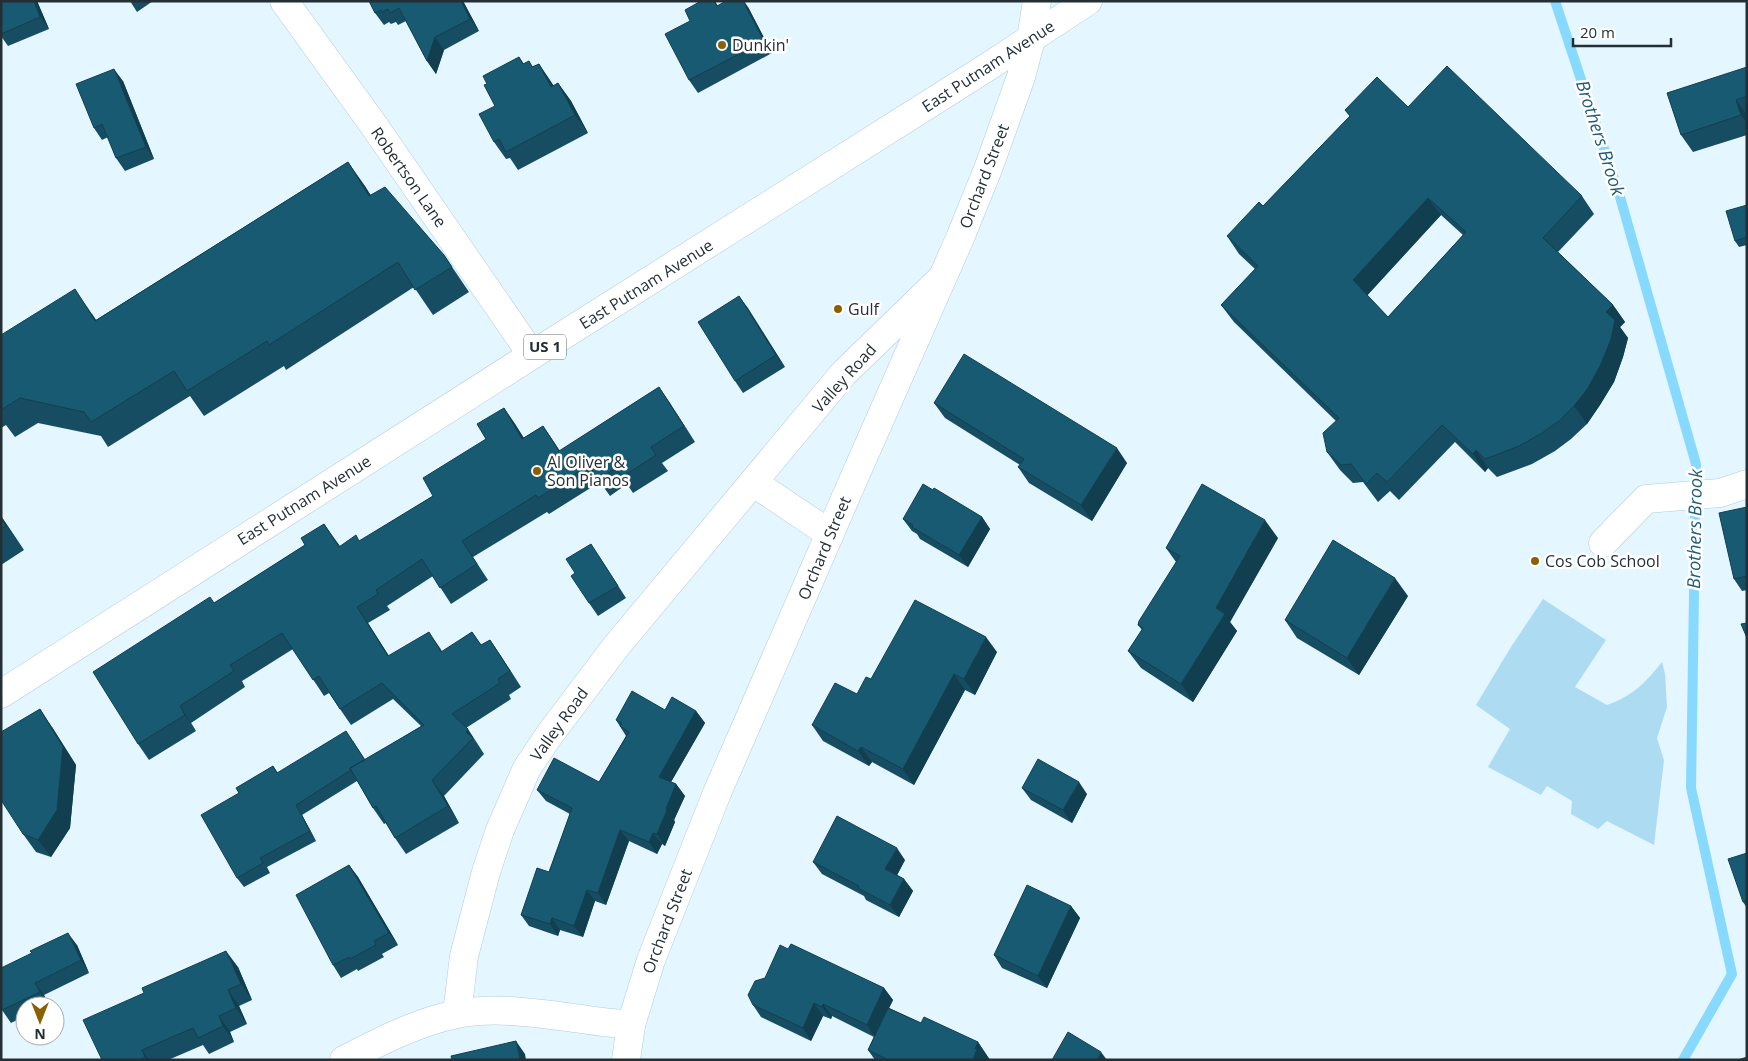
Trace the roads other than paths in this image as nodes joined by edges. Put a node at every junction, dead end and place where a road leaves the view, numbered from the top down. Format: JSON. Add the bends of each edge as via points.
{"nodes":[{"id":1,"x":284,"y":1,"type":"edge"},
{"id":2,"x":1037,"y":1,"type":"edge"},
{"id":3,"x":1088,"y":1,"type":"edge"},
{"id":4,"x":1031,"y":39,"type":"junction"},
{"id":5,"x":941,"y":279,"type":"junction"},
{"id":6,"x":532,"y":355,"type":"junction"},
{"id":7,"x":754,"y":483,"type":"junction"},
{"id":8,"x":1747,"y":484,"type":"edge"},
{"id":9,"x":830,"y":534,"type":"junction"},
{"id":10,"x":1603,"y":543,"type":"dead end"},
{"id":11,"x":1,"y":694,"type":"edge"},
{"id":12,"x":457,"y":1014,"type":"junction"},
{"id":13,"x":631,"y":1025,"type":"junction"},
{"id":14,"x":344,"y":1060,"type":"edge"},
{"id":15,"x":626,"y":1060,"type":"edge"}],
"edges":[{"from":1,"to":6,"type":"main road","name":"Robertson Lane"},
{"from":2,"to":4,"type":"main road","name":"Orchard Street"},
{"from":3,"to":4,"type":"main road","name":"East Putnam Avenue","number":"US 1"},
{"from":4,"to":5,"type":"main road","name":"Orchard Street","via":[[988,169]]},
{"from":4,"to":6,"type":"main road","name":"East Putnam Avenue","number":"US 1"},
{"from":5,"to":7,"type":"main road","name":"Valley Road","via":[[844,373]]},
{"from":5,"to":9,"type":"main road","name":"Orchard Street"},
{"from":6,"to":11,"type":"main road","name":"East Putnam Avenue","number":"US 1"},
{"from":7,"to":9,"type":"main road"},
{"from":7,"to":12,"type":"main road","name":"Valley Road","via":[[614,649],[527,768],[486,872],[464,956]]},
{"from":8,"to":10,"type":"main road","via":[[1720,493],[1646,499]]},
{"from":9,"to":13,"type":"main road","name":"Orchard Street","via":[[710,811],[651,960]]},
{"from":12,"to":13,"type":"main road","via":[[515,1011]]},
{"from":12,"to":14,"type":"main road","via":[[418,1026]]},
{"from":13,"to":15,"type":"main road","name":"Orchard Street"}]}
